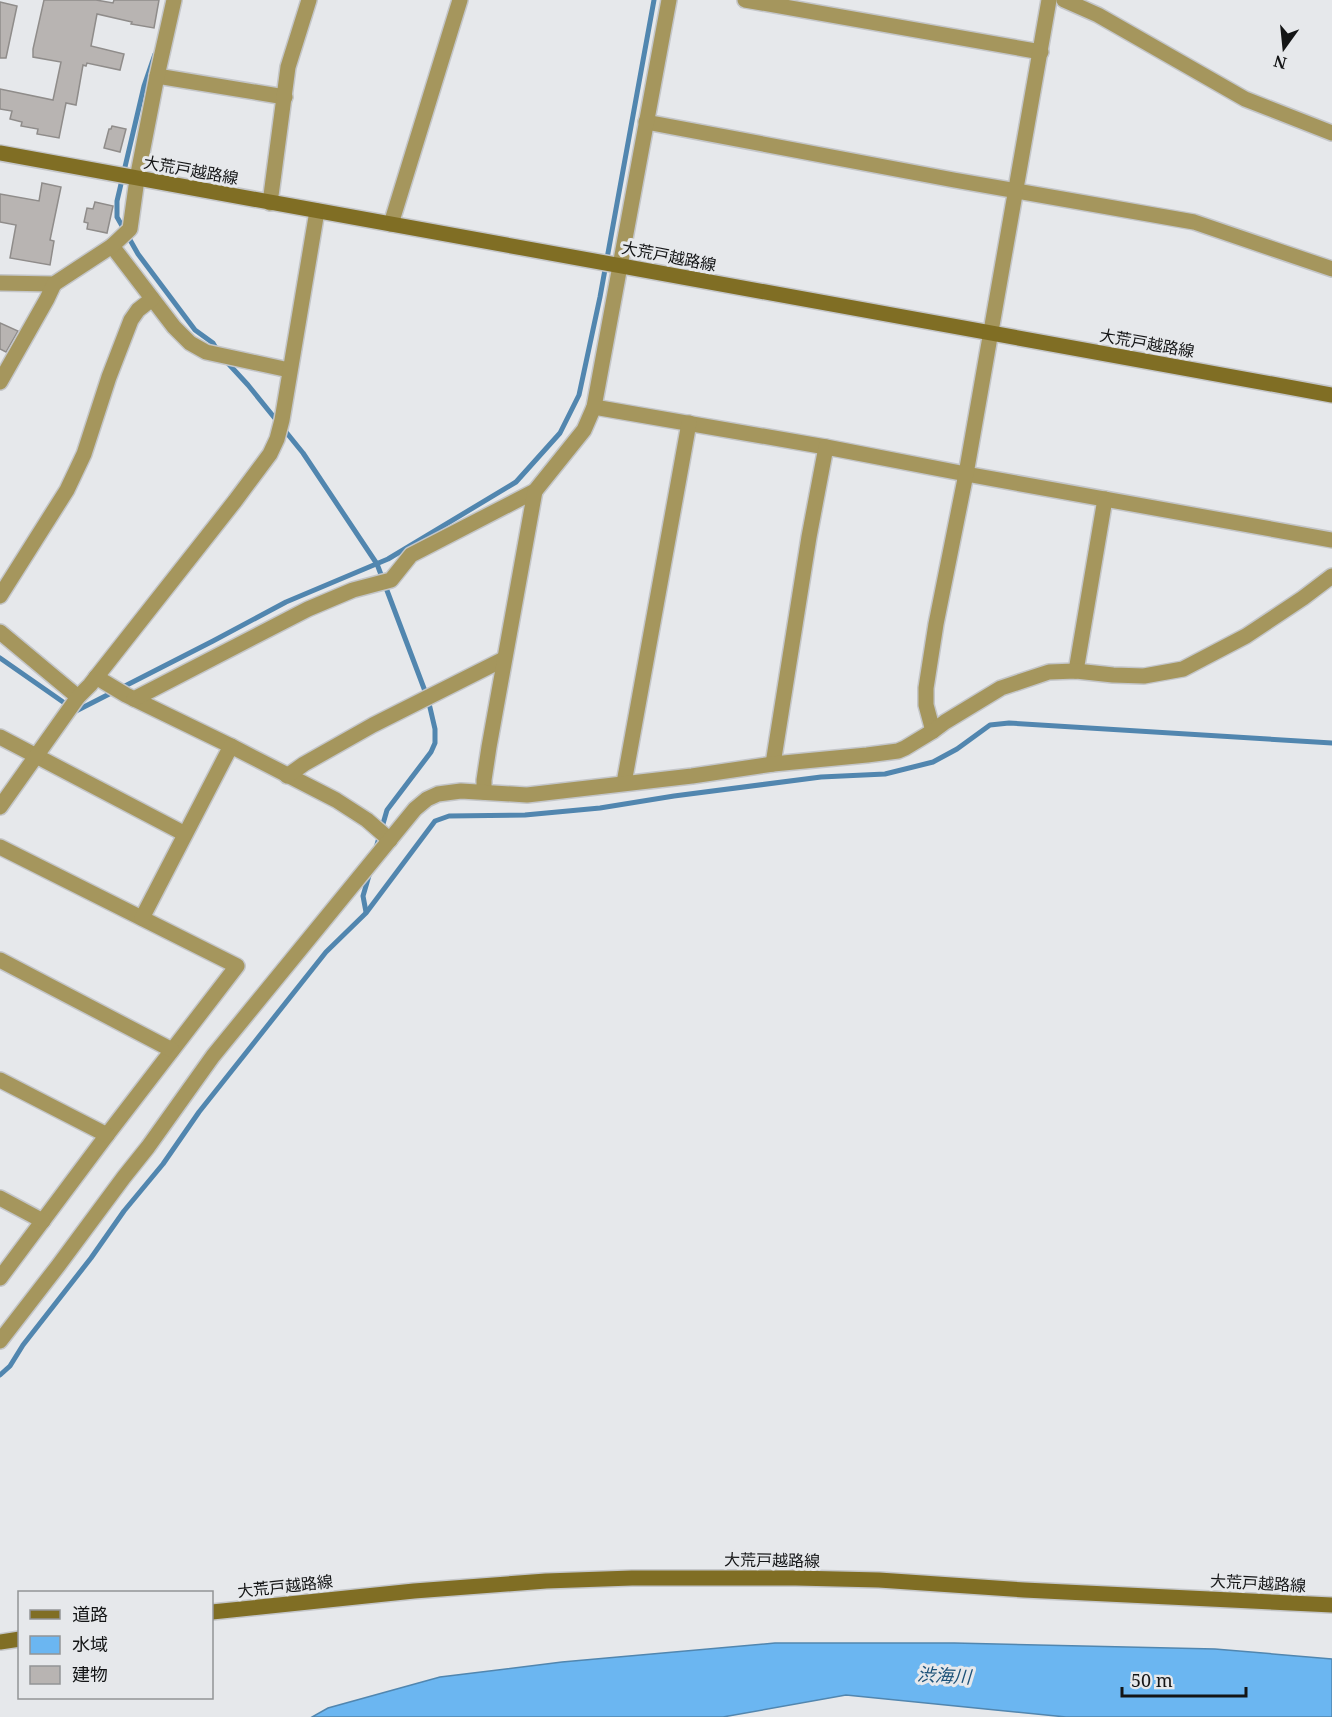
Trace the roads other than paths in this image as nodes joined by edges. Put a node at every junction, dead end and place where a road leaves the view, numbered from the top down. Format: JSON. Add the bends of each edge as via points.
{"nodes":[{"id":1,"x":174,"y":0,"type":"edge"},
{"id":2,"x":309,"y":0,"type":"edge"},
{"id":3,"x":460,"y":0,"type":"edge"},
{"id":4,"x":669,"y":0,"type":"edge"},
{"id":5,"x":744,"y":0,"type":"edge"},
{"id":6,"x":1050,"y":0,"type":"edge"},
{"id":7,"x":1064,"y":0,"type":"edge"},
{"id":8,"x":1041,"y":52,"type":"junction"},
{"id":9,"x":157,"y":76,"type":"junction"},
{"id":10,"x":285,"y":97,"type":"junction"},
{"id":11,"x":646,"y":122,"type":"junction"},
{"id":12,"x":1332,"y":133,"type":"edge"},
{"id":13,"x":0,"y":153,"type":"edge"},
{"id":14,"x":137,"y":179,"type":"junction"},
{"id":15,"x":1016,"y":191,"type":"junction"},
{"id":16,"x":270,"y":203,"type":"junction"},
{"id":17,"x":317,"y":211,"type":"junction"},
{"id":18,"x":391,"y":224,"type":"junction"},
{"id":19,"x":112,"y":246,"type":"junction"},
{"id":20,"x":619,"y":265,"type":"junction"},
{"id":21,"x":1332,"y":269,"type":"edge"},
{"id":22,"x":0,"y":283,"type":"edge"},
{"id":23,"x":54,"y":284,"type":"junction"},
{"id":24,"x":152,"y":299,"type":"junction"},
{"id":25,"x":991,"y":333,"type":"junction"},
{"id":26,"x":289,"y":370,"type":"junction"},
{"id":27,"x":0,"y":382,"type":"edge"},
{"id":28,"x":1332,"y":395,"type":"edge"},
{"id":29,"x":594,"y":407,"type":"junction"},
{"id":30,"x":689,"y":423,"type":"junction"},
{"id":31,"x":826,"y":447,"type":"junction"},
{"id":32,"x":966,"y":474,"type":"junction"},
{"id":33,"x":535,"y":491,"type":"junction"},
{"id":34,"x":1105,"y":499,"type":"junction"},
{"id":35,"x":1332,"y":540,"type":"edge"},
{"id":36,"x":1332,"y":576,"type":"edge"},
{"id":37,"x":0,"y":596,"type":"edge"},
{"id":38,"x":0,"y":632,"type":"edge"},
{"id":39,"x":504,"y":659,"type":"junction"},
{"id":40,"x":1076,"y":670,"type":"junction"},
{"id":41,"x":96,"y":677,"type":"junction"},
{"id":42,"x":78,"y":697,"type":"junction"},
{"id":43,"x":134,"y":699,"type":"junction"},
{"id":44,"x":933,"y":731,"type":"junction"},
{"id":45,"x":0,"y":737,"type":"edge"},
{"id":46,"x":231,"y":746,"type":"junction"},
{"id":47,"x":35,"y":755,"type":"junction"},
{"id":48,"x":773,"y":764,"type":"junction"},
{"id":49,"x":287,"y":776,"type":"junction"},
{"id":50,"x":624,"y":783,"type":"junction"},
{"id":51,"x":484,"y":792,"type":"junction"},
{"id":52,"x":0,"y":807,"type":"edge"},
{"id":53,"x":185,"y":834,"type":"junction"},
{"id":54,"x":390,"y":840,"type":"junction"},
{"id":55,"x":0,"y":847,"type":"edge"},
{"id":56,"x":142,"y":918,"type":"junction"},
{"id":57,"x":0,"y":960,"type":"edge"},
{"id":58,"x":172,"y":1050,"type":"junction"},
{"id":59,"x":0,"y":1080,"type":"edge"},
{"id":60,"x":107,"y":1135,"type":"junction"},
{"id":61,"x":0,"y":1198,"type":"edge"},
{"id":62,"x":43,"y":1221,"type":"junction"},
{"id":63,"x":0,"y":1278,"type":"edge"},
{"id":64,"x":0,"y":1341,"type":"edge"},
{"id":65,"x":1332,"y":1605,"type":"edge"},
{"id":66,"x":213,"y":1612,"type":"edge"},
{"id":67,"x":18,"y":1639,"type":"edge"},
{"id":68,"x":0,"y":1642,"type":"edge"}],
"edges":[{"from":1,"to":9,"type":"street"},
{"from":2,"to":10,"type":"street","via":[[288,67]]},
{"from":3,"to":18,"type":"street"},
{"from":4,"to":11,"type":"street"},
{"from":5,"to":8,"type":"street"},
{"from":6,"to":8,"type":"street"},
{"from":7,"to":12,"type":"street","via":[[1098,15],[1245,99]]},
{"from":8,"to":15,"type":"street"},
{"from":9,"to":10,"type":"street"},
{"from":9,"to":14,"type":"street"},
{"from":10,"to":16,"type":"street"},
{"from":11,"to":15,"type":"street"},
{"from":11,"to":20,"type":"street"},
{"from":13,"to":14,"type":"main road","name":"大荒戸越路線"},
{"from":14,"to":16,"type":"main road","name":"大荒戸越路線"},
{"from":14,"to":19,"type":"street","via":[[130,229]]},
{"from":15,"to":21,"type":"street","via":[[1194,222]]},
{"from":15,"to":25,"type":"street"},
{"from":16,"to":17,"type":"main road","name":"大荒戸越路線"},
{"from":17,"to":18,"type":"main road","name":"大荒戸越路線"},
{"from":17,"to":26,"type":"street"},
{"from":18,"to":20,"type":"main road","name":"大荒戸越路線"},
{"from":19,"to":23,"type":"street"},
{"from":19,"to":24,"type":"street"},
{"from":20,"to":25,"type":"main road","name":"大荒戸越路線"},
{"from":20,"to":29,"type":"street"},
{"from":22,"to":23,"type":"street"},
{"from":23,"to":27,"type":"street"},
{"from":24,"to":26,"type":"street","via":[[190,343],[206,352]]},
{"from":24,"to":37,"type":"street","via":[[131,320],[84,454],[67,490]]},
{"from":25,"to":28,"type":"main road","name":"大荒戸越路線"},
{"from":25,"to":32,"type":"street"},
{"from":26,"to":41,"type":"street","via":[[282,420],[270,454]]},
{"from":29,"to":30,"type":"street"},
{"from":29,"to":33,"type":"street","via":[[584,430]]},
{"from":30,"to":31,"type":"street"},
{"from":30,"to":50,"type":"street"},
{"from":31,"to":32,"type":"street"},
{"from":31,"to":48,"type":"street"},
{"from":32,"to":34,"type":"street"},
{"from":32,"to":44,"type":"street","via":[[926,688]]},
{"from":33,"to":39,"type":"street"},
{"from":33,"to":43,"type":"street","via":[[411,555],[391,580],[353,590],[308,609]]},
{"from":34,"to":35,"type":"street"},
{"from":34,"to":40,"type":"street"},
{"from":36,"to":40,"type":"street","via":[[1246,636],[1183,669],[1144,676]]},
{"from":38,"to":42,"type":"street"},
{"from":39,"to":49,"type":"street"},
{"from":39,"to":51,"type":"street"},
{"from":40,"to":44,"type":"street","via":[[1049,672],[1001,688]]},
{"from":41,"to":42,"type":"street"},
{"from":41,"to":43,"type":"street"},
{"from":42,"to":47,"type":"street"},
{"from":43,"to":46,"type":"street"},
{"from":44,"to":48,"type":"street","via":[[898,751]]},
{"from":45,"to":47,"type":"street"},
{"from":46,"to":49,"type":"street"},
{"from":46,"to":53,"type":"street"},
{"from":47,"to":52,"type":"street"},
{"from":47,"to":53,"type":"street"},
{"from":48,"to":50,"type":"street"},
{"from":49,"to":54,"type":"street","via":[[336,800]]},
{"from":50,"to":51,"type":"street","via":[[527,795]]},
{"from":51,"to":54,"type":"street","via":[[432,796],[415,809]]},
{"from":53,"to":56,"type":"street"},
{"from":54,"to":64,"type":"street","via":[[213,1056]]},
{"from":55,"to":56,"type":"street"},
{"from":56,"to":58,"type":"street","via":[[237,966]]},
{"from":57,"to":58,"type":"street"},
{"from":58,"to":60,"type":"street"},
{"from":59,"to":60,"type":"street"},
{"from":60,"to":62,"type":"street"},
{"from":61,"to":62,"type":"street"},
{"from":62,"to":63,"type":"street"},
{"from":65,"to":66,"type":"main road","name":"大荒戸越路線","via":[[879,1580],[653,1577],[513,1583]]},
{"from":67,"to":68,"type":"main road"}]}
